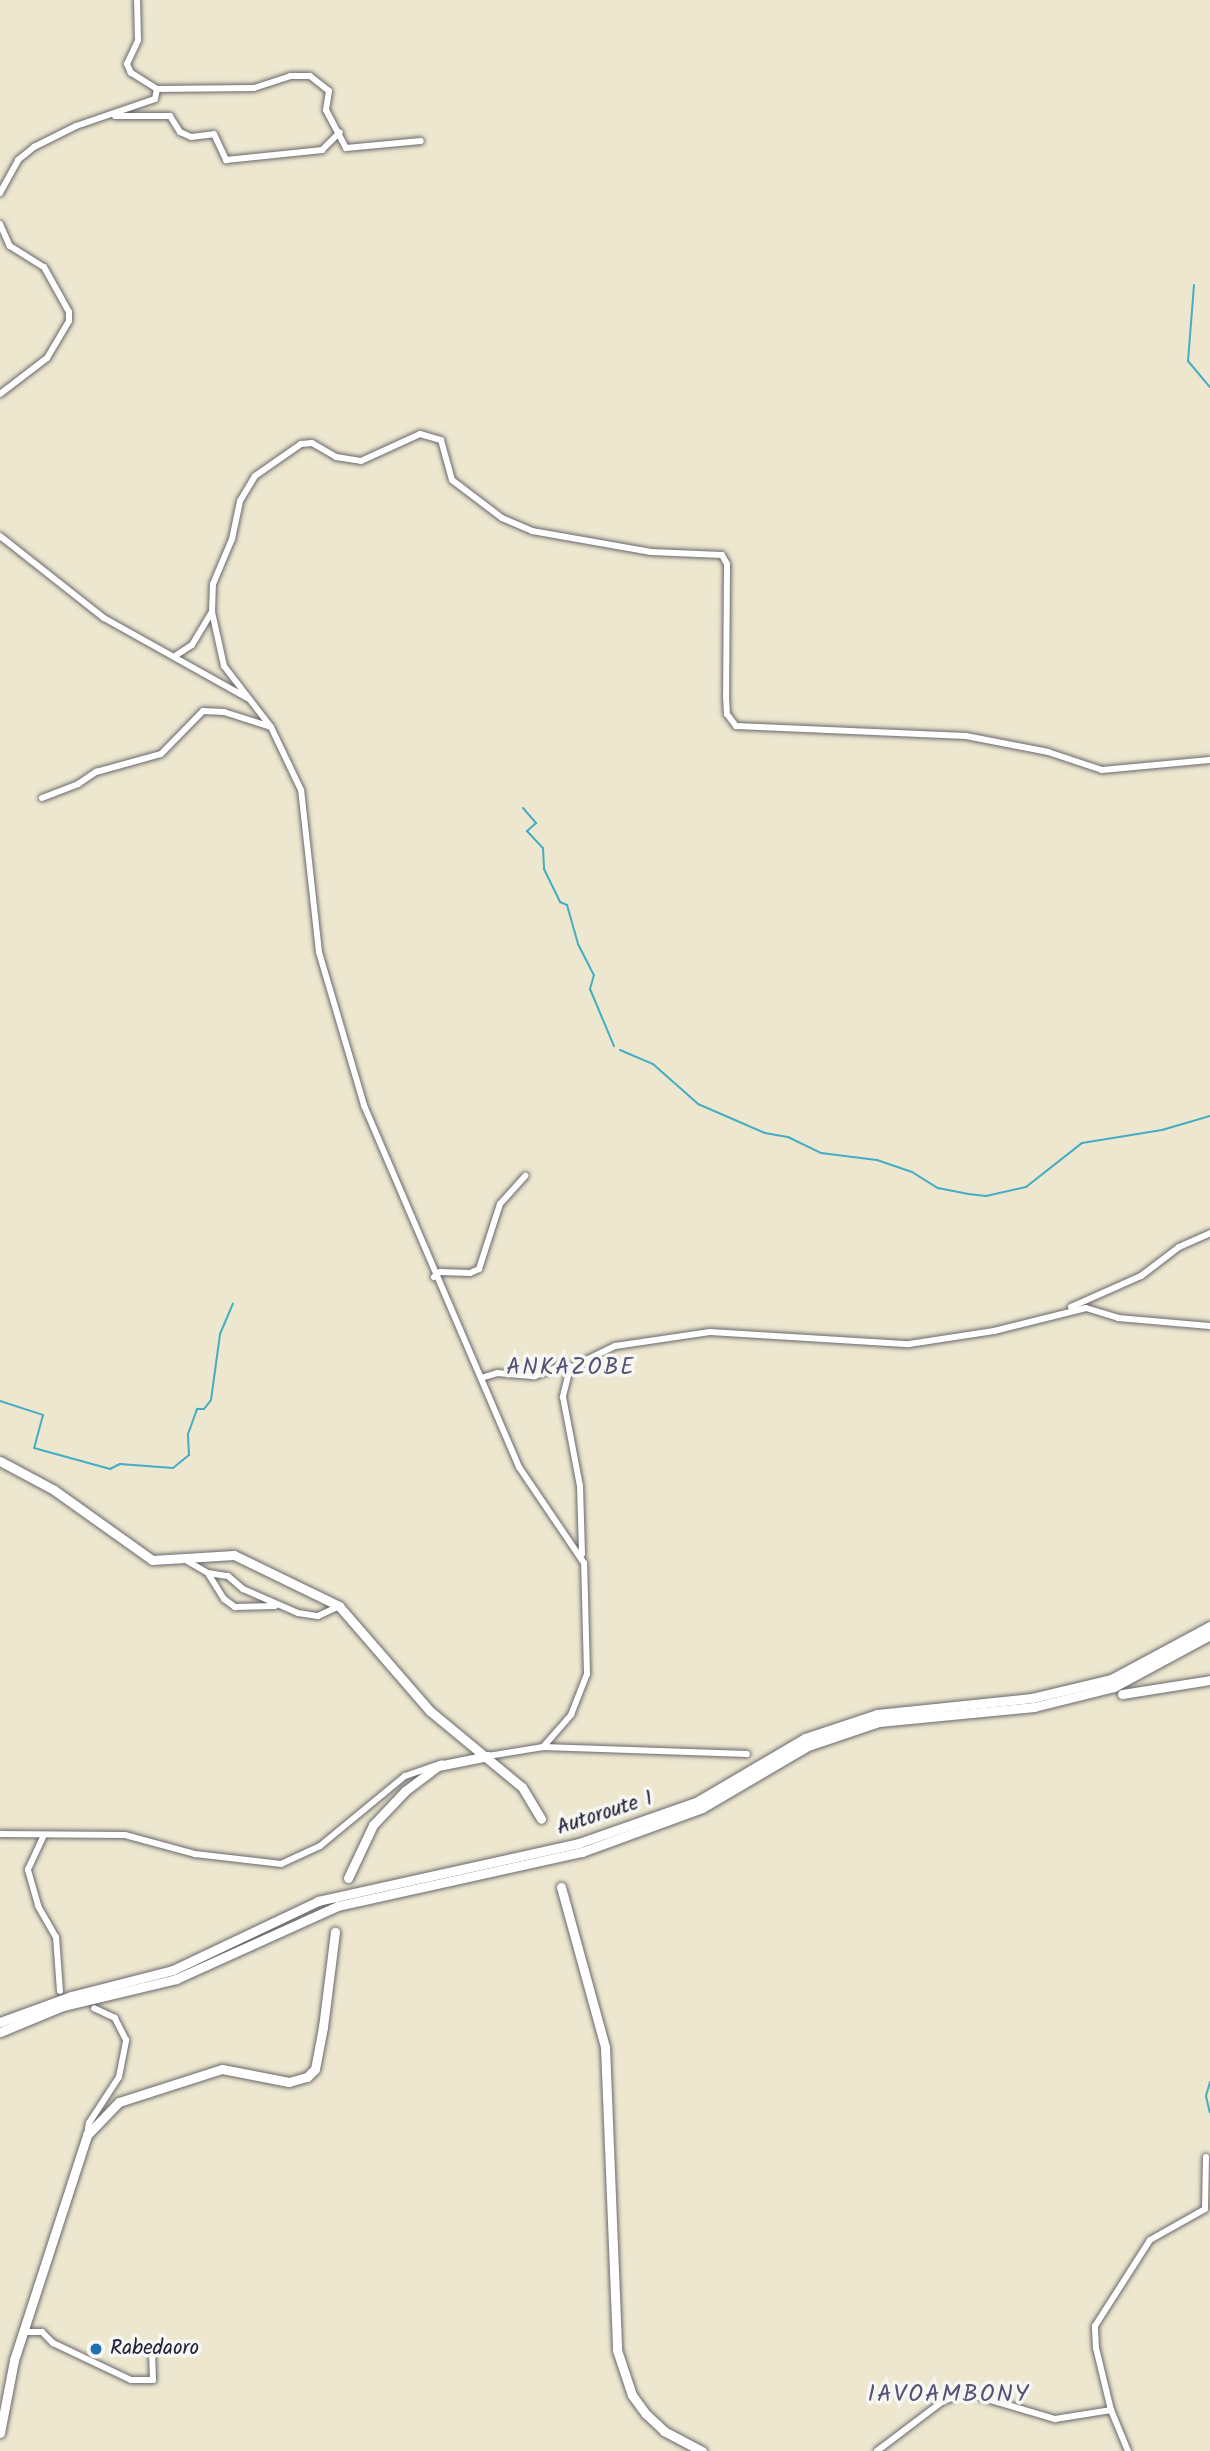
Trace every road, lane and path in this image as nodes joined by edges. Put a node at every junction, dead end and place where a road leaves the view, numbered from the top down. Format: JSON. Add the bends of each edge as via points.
{"nodes":[{"id":1,"x":137,"y":0,"type":"edge"},
{"id":2,"x":158,"y":89,"type":"junction"},
{"id":3,"x":109,"y":116,"type":"junction"},
{"id":4,"x":341,"y":132,"type":"junction"},
{"id":5,"x":421,"y":141,"type":"dead end"},
{"id":6,"x":0,"y":193,"type":"edge"},
{"id":7,"x":0,"y":226,"type":"edge"},
{"id":8,"x":0,"y":394,"type":"edge"},
{"id":9,"x":0,"y":536,"type":"edge"},
{"id":10,"x":212,"y":612,"type":"junction"},
{"id":11,"x":175,"y":656,"type":"junction"},
{"id":12,"x":251,"y":700,"type":"junction"},
{"id":13,"x":271,"y":727,"type":"junction"},
{"id":14,"x":1210,"y":760,"type":"edge"},
{"id":15,"x":42,"y":798,"type":"dead end"},
{"id":16,"x":525,"y":1176,"type":"dead end"},
{"id":17,"x":1210,"y":1233,"type":"edge"},
{"id":18,"x":434,"y":1277,"type":"junction"},
{"id":19,"x":1068,"y":1310,"type":"junction"},
{"id":20,"x":1210,"y":1326,"type":"edge"},
{"id":21,"x":570,"y":1368,"type":"junction"},
{"id":22,"x":481,"y":1378,"type":"junction"},
{"id":23,"x":0,"y":1461,"type":"edge"},
{"id":24,"x":180,"y":1558,"type":"junction"},
{"id":25,"x":584,"y":1563,"type":"junction"},
{"id":26,"x":208,"y":1573,"type":"junction"},
{"id":27,"x":280,"y":1605,"type":"junction"},
{"id":28,"x":339,"y":1606,"type":"junction"},
{"id":29,"x":1210,"y":1626,"type":"edge"},
{"id":30,"x":1210,"y":1635,"type":"edge"},
{"id":31,"x":1210,"y":1680,"type":"edge"},
{"id":32,"x":1122,"y":1694,"type":"dead end"},
{"id":33,"x":542,"y":1747,"type":"junction"},
{"id":34,"x":747,"y":1755,"type":"dead end"},
{"id":35,"x":488,"y":1756,"type":"junction"},
{"id":36,"x":457,"y":1761,"type":"junction"},
{"id":37,"x":541,"y":1819,"type":"dead end"},
{"id":38,"x":0,"y":1834,"type":"edge"},
{"id":39,"x":44,"y":1835,"type":"junction"},
{"id":40,"x":348,"y":1878,"type":"dead end"},
{"id":41,"x":561,"y":1887,"type":"dead end"},
{"id":42,"x":335,"y":1932,"type":"dead end"},
{"id":43,"x":60,"y":1991,"type":"dead end"},
{"id":44,"x":94,"y":2008,"type":"dead end"},
{"id":45,"x":0,"y":2022,"type":"edge"},
{"id":46,"x":0,"y":2032,"type":"edge"},
{"id":47,"x":87,"y":2135,"type":"junction"},
{"id":48,"x":1206,"y":2157,"type":"dead end"},
{"id":49,"x":23,"y":2332,"type":"junction"},
{"id":50,"x":152,"y":2350,"type":"dead end"},
{"id":51,"x":1111,"y":2410,"type":"junction"},
{"id":52,"x":0,"y":2433,"type":"edge"},
{"id":53,"x":702,"y":2451,"type":"edge"},
{"id":54,"x":877,"y":2451,"type":"edge"},
{"id":55,"x":1128,"y":2451,"type":"edge"}],
"edges":[{"from":1,"to":2,"type":"street","via":[[138,40],[127,64],[131,74]]},
{"from":2,"to":3,"type":"street","via":[[155,99]]},
{"from":2,"to":4,"type":"street","via":[[254,88],[290,76],[310,76],[329,91],[326,110]]},
{"from":3,"to":4,"type":"street","via":[[170,116],[180,132],[191,137],[214,134],[226,160],[322,150]]},
{"from":3,"to":6,"type":"street","via":[[34,147],[18,160]]},
{"from":4,"to":5,"type":"street","via":[[346,148]]},
{"from":7,"to":8,"type":"street","via":[[10,246],[44,267],[69,312],[47,358]]},
{"from":9,"to":11,"type":"street","via":[[104,618]]},
{"from":10,"to":11,"type":"street","via":[[192,645]]},
{"from":10,"to":12,"type":"street","via":[[224,666]]},
{"from":10,"to":14,"type":"street","via":[[213,584],[232,539],[240,501],[255,476],[302,444],[312,443],[336,457],[361,461],[420,433],[441,440],[452,480],[502,517],[532,531],[641,551],[726,557],[727,714],[736,726],[966,736],[1038,749],[1102,770],[1155,769]]},
{"from":11,"to":12,"type":"street"},
{"from":12,"to":13,"type":"street"},
{"from":13,"to":15,"type":"street","via":[[224,712],[203,711],[161,754],[96,772]]},
{"from":13,"to":18,"type":"street","via":[[301,790],[310,897],[324,978],[364,1105]]},
{"from":16,"to":18,"type":"street","via":[[500,1205],[478,1269],[440,1272]]},
{"from":17,"to":19,"type":"street","via":[[1179,1247],[1141,1276]]},
{"from":18,"to":22,"type":"street"},
{"from":19,"to":20,"type":"street","via":[[1086,1308],[1118,1318]]},
{"from":19,"to":21,"type":"street","via":[[994,1331],[909,1344],[710,1332],[678,1335],[615,1346]]},
{"from":21,"to":22,"type":"street","via":[[561,1366],[535,1376],[497,1373]]},
{"from":21,"to":25,"type":"street","via":[[564,1397],[580,1486]]},
{"from":22,"to":25,"type":"street","via":[[519,1467]]},
{"from":23,"to":24,"type":"main road","via":[[54,1490],[152,1560]]},
{"from":24,"to":26,"type":"street"},
{"from":24,"to":28,"type":"main road","via":[[234,1555]]},
{"from":25,"to":33,"type":"street","via":[[587,1674],[571,1715]]},
{"from":26,"to":27,"type":"street","via":[[228,1576],[243,1589]]},
{"from":26,"to":27,"type":"street","via":[[224,1599],[235,1607]]},
{"from":27,"to":28,"type":"street","via":[[318,1616]]},
{"from":28,"to":35,"type":"main road","via":[[430,1711]]},
{"from":29,"to":45,"type":"main road","name":"Autoroute 1","via":[[1111,1679],[1032,1698],[877,1714],[805,1738],[698,1801],[579,1843],[318,1901],[173,1970],[71,1996]]},
{"from":30,"to":46,"type":"main road","name":"Autoroute 1","via":[[1114,1687],[1034,1707],[879,1722],[808,1746],[702,1808],[582,1852],[338,1906],[176,1979],[63,2006]]},
{"from":31,"to":32,"type":"main road"},
{"from":33,"to":34,"type":"street","via":[[594,1745]]},
{"from":33,"to":35,"type":"street"},
{"from":35,"to":36,"type":"main road"},
{"from":35,"to":37,"type":"main road","via":[[522,1787]]},
{"from":36,"to":39,"type":"street","via":[[432,1763],[405,1776],[320,1846],[281,1864],[195,1854],[125,1835]]},
{"from":36,"to":40,"type":"main road","via":[[439,1766],[390,1806],[367,1835]]},
{"from":38,"to":39,"type":"street"},
{"from":39,"to":43,"type":"street","via":[[28,1870],[38,1906],[56,1937]]},
{"from":41,"to":53,"type":"main road","via":[[599,2011],[605,2047],[617,2350],[632,2395],[646,2414],[664,2431]]},
{"from":42,"to":47,"type":"main road","via":[[321,2038],[315,2069],[307,2077],[289,2082],[222,2069],[119,2102]]},
{"from":44,"to":47,"type":"street","via":[[115,2018],[125,2040],[119,2077],[89,2123]]},
{"from":47,"to":49,"type":"main road"},
{"from":48,"to":51,"type":"street","via":[[1205,2209],[1150,2240],[1095,2326]]},
{"from":49,"to":50,"type":"street","via":[[42,2332],[53,2343],[131,2380],[153,2380]]},
{"from":49,"to":52,"type":"main road"},
{"from":51,"to":54,"type":"street","via":[[1055,2419],[967,2393],[943,2401]]},
{"from":51,"to":55,"type":"street"}]}
